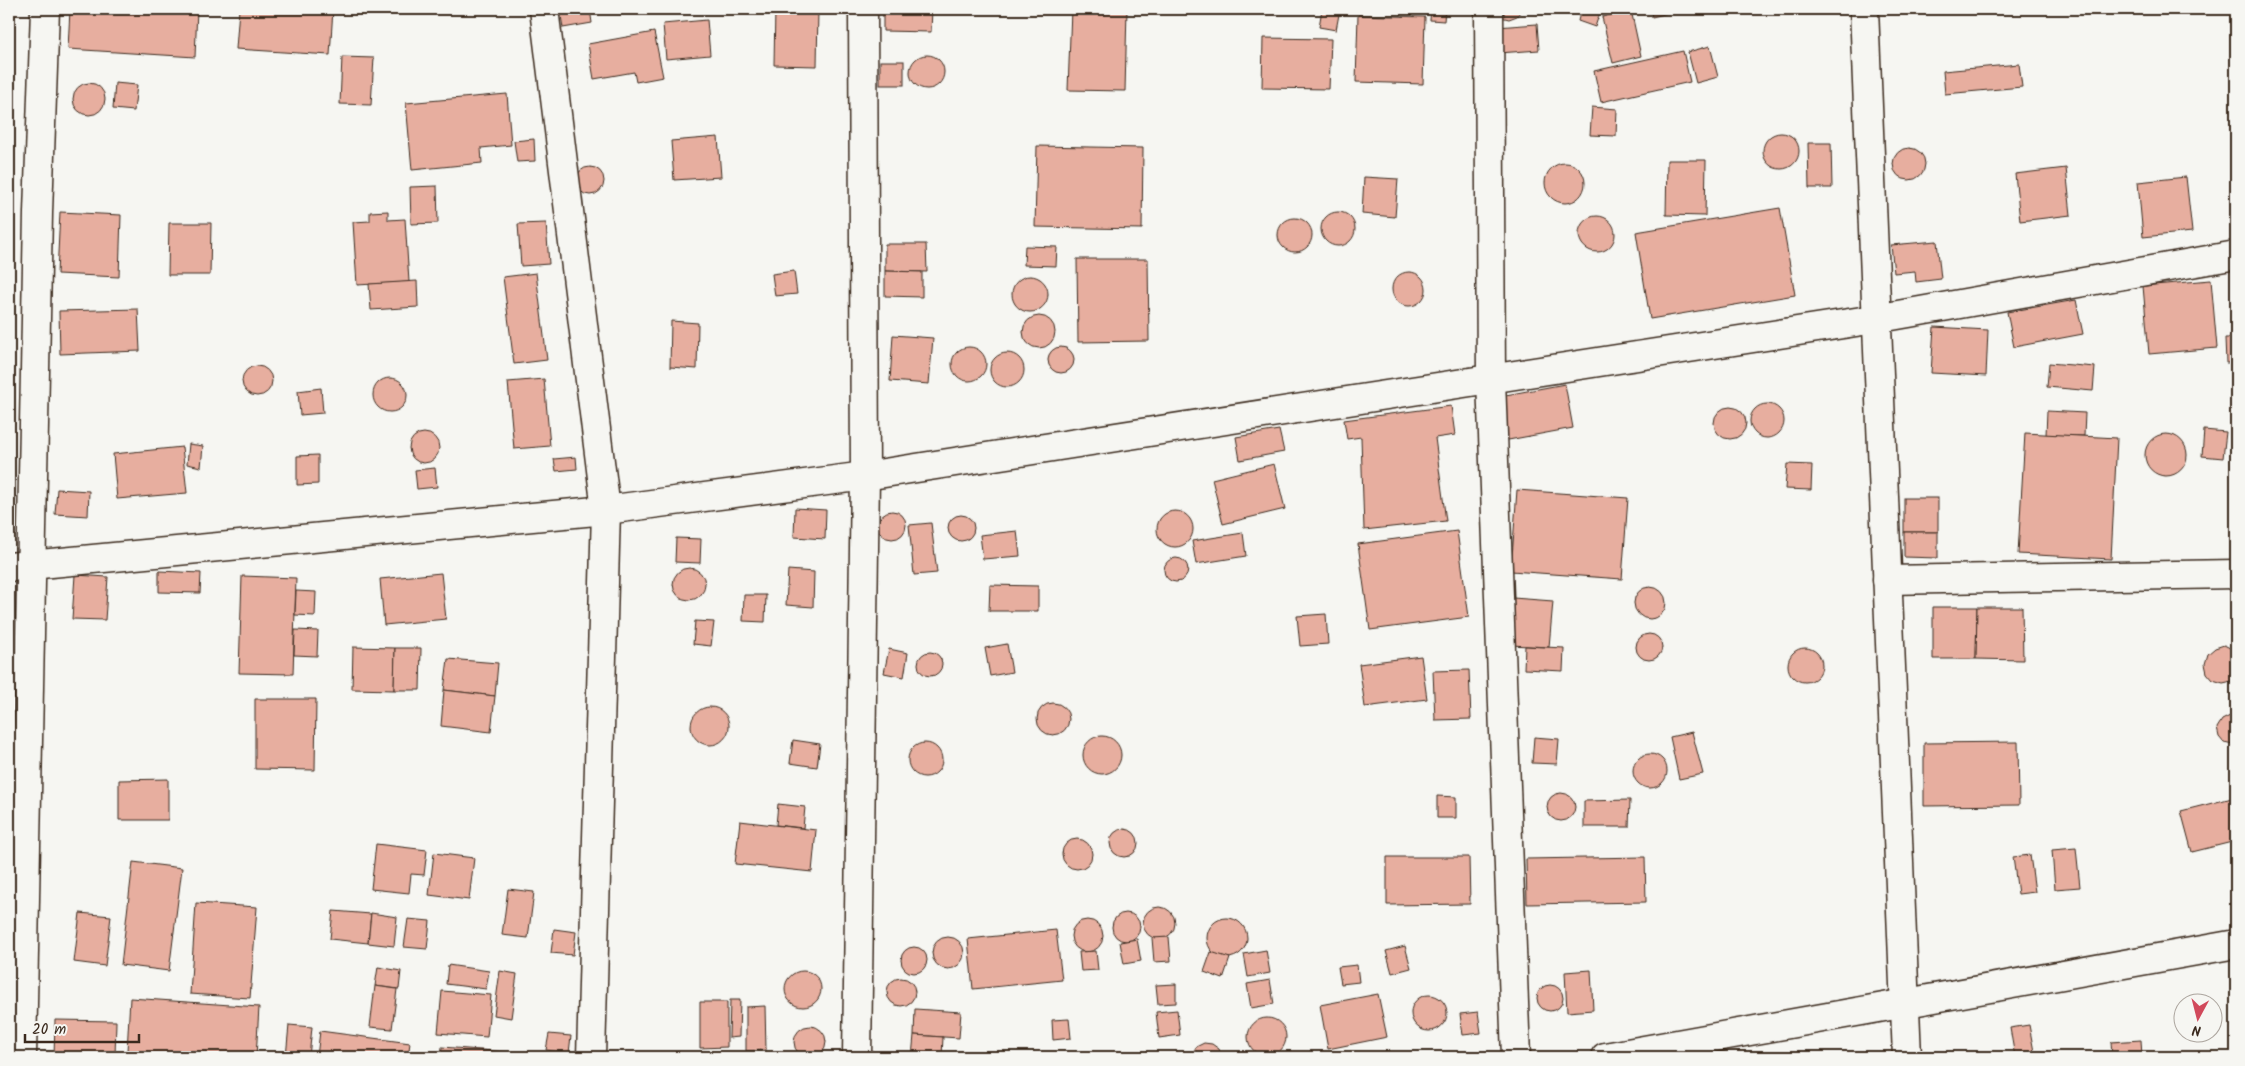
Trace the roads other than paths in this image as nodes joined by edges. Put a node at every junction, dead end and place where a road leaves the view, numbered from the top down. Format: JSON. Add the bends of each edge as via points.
{"nodes":[{"id":1,"x":45,"y":9,"type":"edge"},
{"id":2,"x":544,"y":9,"type":"edge"},
{"id":3,"x":863,"y":9,"type":"edge"},
{"id":4,"x":1489,"y":9,"type":"edge"},
{"id":5,"x":1864,"y":9,"type":"edge"},
{"id":6,"x":2236,"y":255,"type":"edge"},
{"id":7,"x":1875,"y":319,"type":"junction"},
{"id":8,"x":1491,"y":380,"type":"junction"},
{"id":9,"x":864,"y":476,"type":"junction"},
{"id":10,"x":606,"y":510,"type":"junction"},
{"id":11,"x":20,"y":566,"type":"edge"},
{"id":12,"x":2236,"y":574,"type":"edge"},
{"id":13,"x":1887,"y":580,"type":"junction"},
{"id":14,"x":2236,"y":944,"type":"edge"},
{"id":15,"x":1904,"y":1004,"type":"junction"},
{"id":16,"x":22,"y":1057,"type":"edge"},
{"id":17,"x":591,"y":1057,"type":"edge"},
{"id":18,"x":857,"y":1057,"type":"edge"},
{"id":19,"x":1516,"y":1057,"type":"edge"},
{"id":20,"x":1606,"y":1057,"type":"edge"},
{"id":21,"x":1908,"y":1057,"type":"edge"}],
"edges":[{"from":1,"to":11,"type":"street"},
{"from":2,"to":10,"type":"street"},
{"from":3,"to":9,"type":"street"},
{"from":4,"to":8,"type":"street"},
{"from":5,"to":7,"type":"street"},
{"from":6,"to":7,"type":"street"},
{"from":7,"to":8,"type":"street"},
{"from":7,"to":13,"type":"street"},
{"from":8,"to":9,"type":"street"},
{"from":8,"to":19,"type":"street"},
{"from":9,"to":10,"type":"street"},
{"from":9,"to":18,"type":"street"},
{"from":10,"to":11,"type":"street"},
{"from":10,"to":17,"type":"street"},
{"from":11,"to":16,"type":"street"},
{"from":12,"to":13,"type":"street"},
{"from":13,"to":15,"type":"street"},
{"from":14,"to":15,"type":"street"},
{"from":15,"to":20,"type":"street"},
{"from":15,"to":21,"type":"street"}]}
